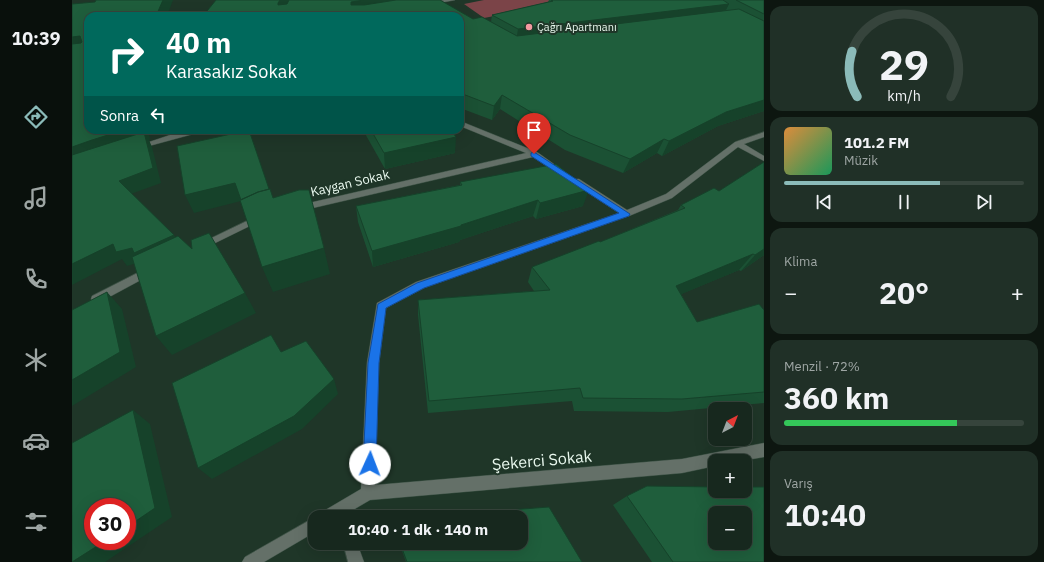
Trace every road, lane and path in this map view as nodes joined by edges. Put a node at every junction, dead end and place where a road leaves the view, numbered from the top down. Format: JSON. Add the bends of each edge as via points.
{"nodes":[{"id":1,"x":453,"y":0,"type":"edge"},
{"id":2,"x":440,"y":2,"type":"junction"},
{"id":3,"x":424,"y":5,"type":"edge"},
{"id":4,"x":446,"y":6,"type":"edge"},
{"id":5,"x":464,"y":126,"type":"edge"},
{"id":6,"x":184,"y":134,"type":"edge"},
{"id":7,"x":764,"y":134,"type":"edge"},
{"id":8,"x":738,"y":144,"type":"junction"},
{"id":9,"x":133,"y":148,"type":"edge"},
{"id":10,"x":534,"y":154,"type":"junction"},
{"id":11,"x":764,"y":159,"type":"edge"},
{"id":12,"x":288,"y":210,"type":"edge"},
{"id":13,"x":626,"y":214,"type":"junction"},
{"id":14,"x":265,"y":216,"type":"edge"},
{"id":15,"x":194,"y":250,"type":"edge"},
{"id":16,"x":159,"y":267,"type":"edge"},
{"id":17,"x":91,"y":302,"type":"edge"},
{"id":18,"x":764,"y":450,"type":"edge"},
{"id":19,"x":368,"y":493,"type":"junction"},
{"id":20,"x":343,"y":510,"type":"edge"},
{"id":21,"x":308,"y":528,"type":"edge"},
{"id":22,"x":352,"y":550,"type":"edge"},
{"id":23,"x":250,"y":562,"type":"edge"},
{"id":24,"x":356,"y":562,"type":"edge"}],
"edges":[{"from":1,"to":2,"type":"street"},
{"from":2,"to":3,"type":"street"},
{"from":2,"to":4,"type":"street"},
{"from":5,"to":10,"type":"street"},
{"from":6,"to":9,"type":"street"},
{"from":7,"to":8,"type":"street"},
{"from":8,"to":11,"type":"street"},
{"from":8,"to":13,"type":"street","via":[[669,196]]},
{"from":10,"to":12,"type":"street","name":"Kaygan Sokak"},
{"from":10,"to":13,"type":"street"},
{"from":13,"to":19,"type":"street","via":[[428,282],[381,306],[373,363]]},
{"from":14,"to":15,"type":"street"},
{"from":16,"to":17,"type":"street"},
{"from":18,"to":19,"type":"street","name":"Şekerci Sokak","via":[[682,466]]},
{"from":19,"to":20,"type":"street","name":"Şekerci Sokak"},
{"from":21,"to":23,"type":"street"},
{"from":22,"to":24,"type":"street"}]}
